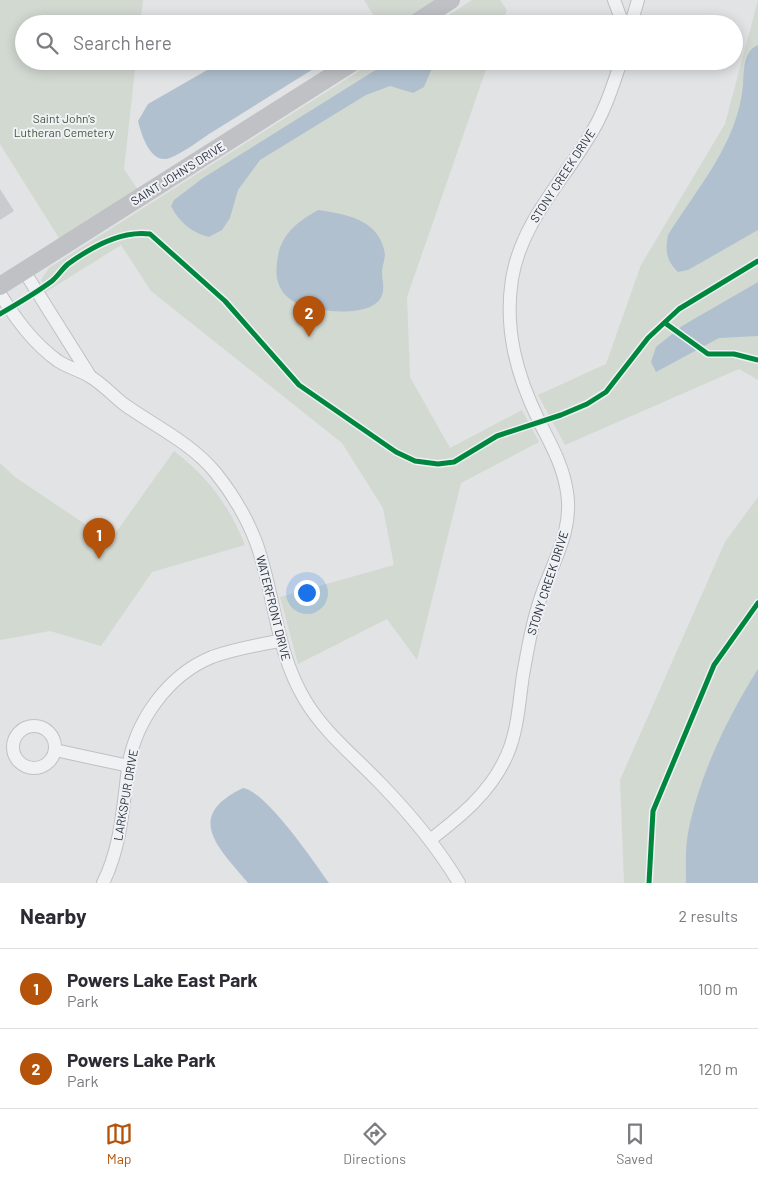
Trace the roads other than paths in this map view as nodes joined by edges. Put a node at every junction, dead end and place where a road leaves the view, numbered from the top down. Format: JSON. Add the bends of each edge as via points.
{"nodes":[{"id":1,"x":451,"y":0,"type":"edge"},
{"id":2,"x":614,"y":0,"type":"edge"},
{"id":3,"x":638,"y":0,"type":"edge"},
{"id":4,"x":428,"y":15,"type":"edge"},
{"id":5,"x":620,"y":15,"type":"edge"},
{"id":6,"x":634,"y":15,"type":"edge"},
{"id":7,"x":341,"y":70,"type":"edge"},
{"id":8,"x":618,"y":70,"type":"edge"},
{"id":9,"x":24,"y":271,"type":"junction"},
{"id":10,"x":0,"y":286,"type":"edge"},
{"id":11,"x":0,"y":294,"type":"edge"},
{"id":12,"x":90,"y":376,"type":"junction"},
{"id":13,"x":279,"y":640,"type":"junction"},
{"id":14,"x":55,"y":750,"type":"dead end"},
{"id":15,"x":129,"y":766,"type":"junction"},
{"id":16,"x":430,"y":840,"type":"junction"},
{"id":17,"x":103,"y":883,"type":"edge"},
{"id":18,"x":458,"y":883,"type":"edge"}],
"edges":[{"from":1,"to":4,"type":"street"},
{"from":2,"to":5,"type":"street"},
{"from":3,"to":6,"type":"street"},
{"from":7,"to":9,"type":"street","name":"SAINT JOHN'S DRIVE"},
{"from":8,"to":16,"type":"street","name":"STONY CREEK DRIVE","via":[[603,112],[588,140],[526,233],[512,279],[510,327],[513,353],[529,399],[563,471],[568,494],[564,539],[535,618],[516,730],[507,755],[478,800]]},
{"from":9,"to":10,"type":"street","name":"SAINT JOHN'S DRIVE"},
{"from":9,"to":12,"type":"street","name":"WATERFRONT DRIVE"},
{"from":11,"to":12,"type":"street","name":"WATERFRONT DRIVE","via":[[17,321],[58,362]]},
{"from":12,"to":13,"type":"street","name":"WATERFRONT DRIVE","via":[[197,454],[230,491],[256,542]]},
{"from":13,"to":15,"type":"street","name":"LARKSPUR DRIVE","via":[[211,658],[183,674],[160,696],[145,719]]},
{"from":13,"to":16,"type":"street","name":"WATERFRONT DRIVE","via":[[292,676],[317,717],[404,808]]},
{"from":14,"to":15,"type":"street"},
{"from":15,"to":17,"type":"street","name":"LARKSPUR DRIVE","via":[[118,844]]},
{"from":16,"to":18,"type":"street","name":"WATERFRONT DRIVE"}]}
